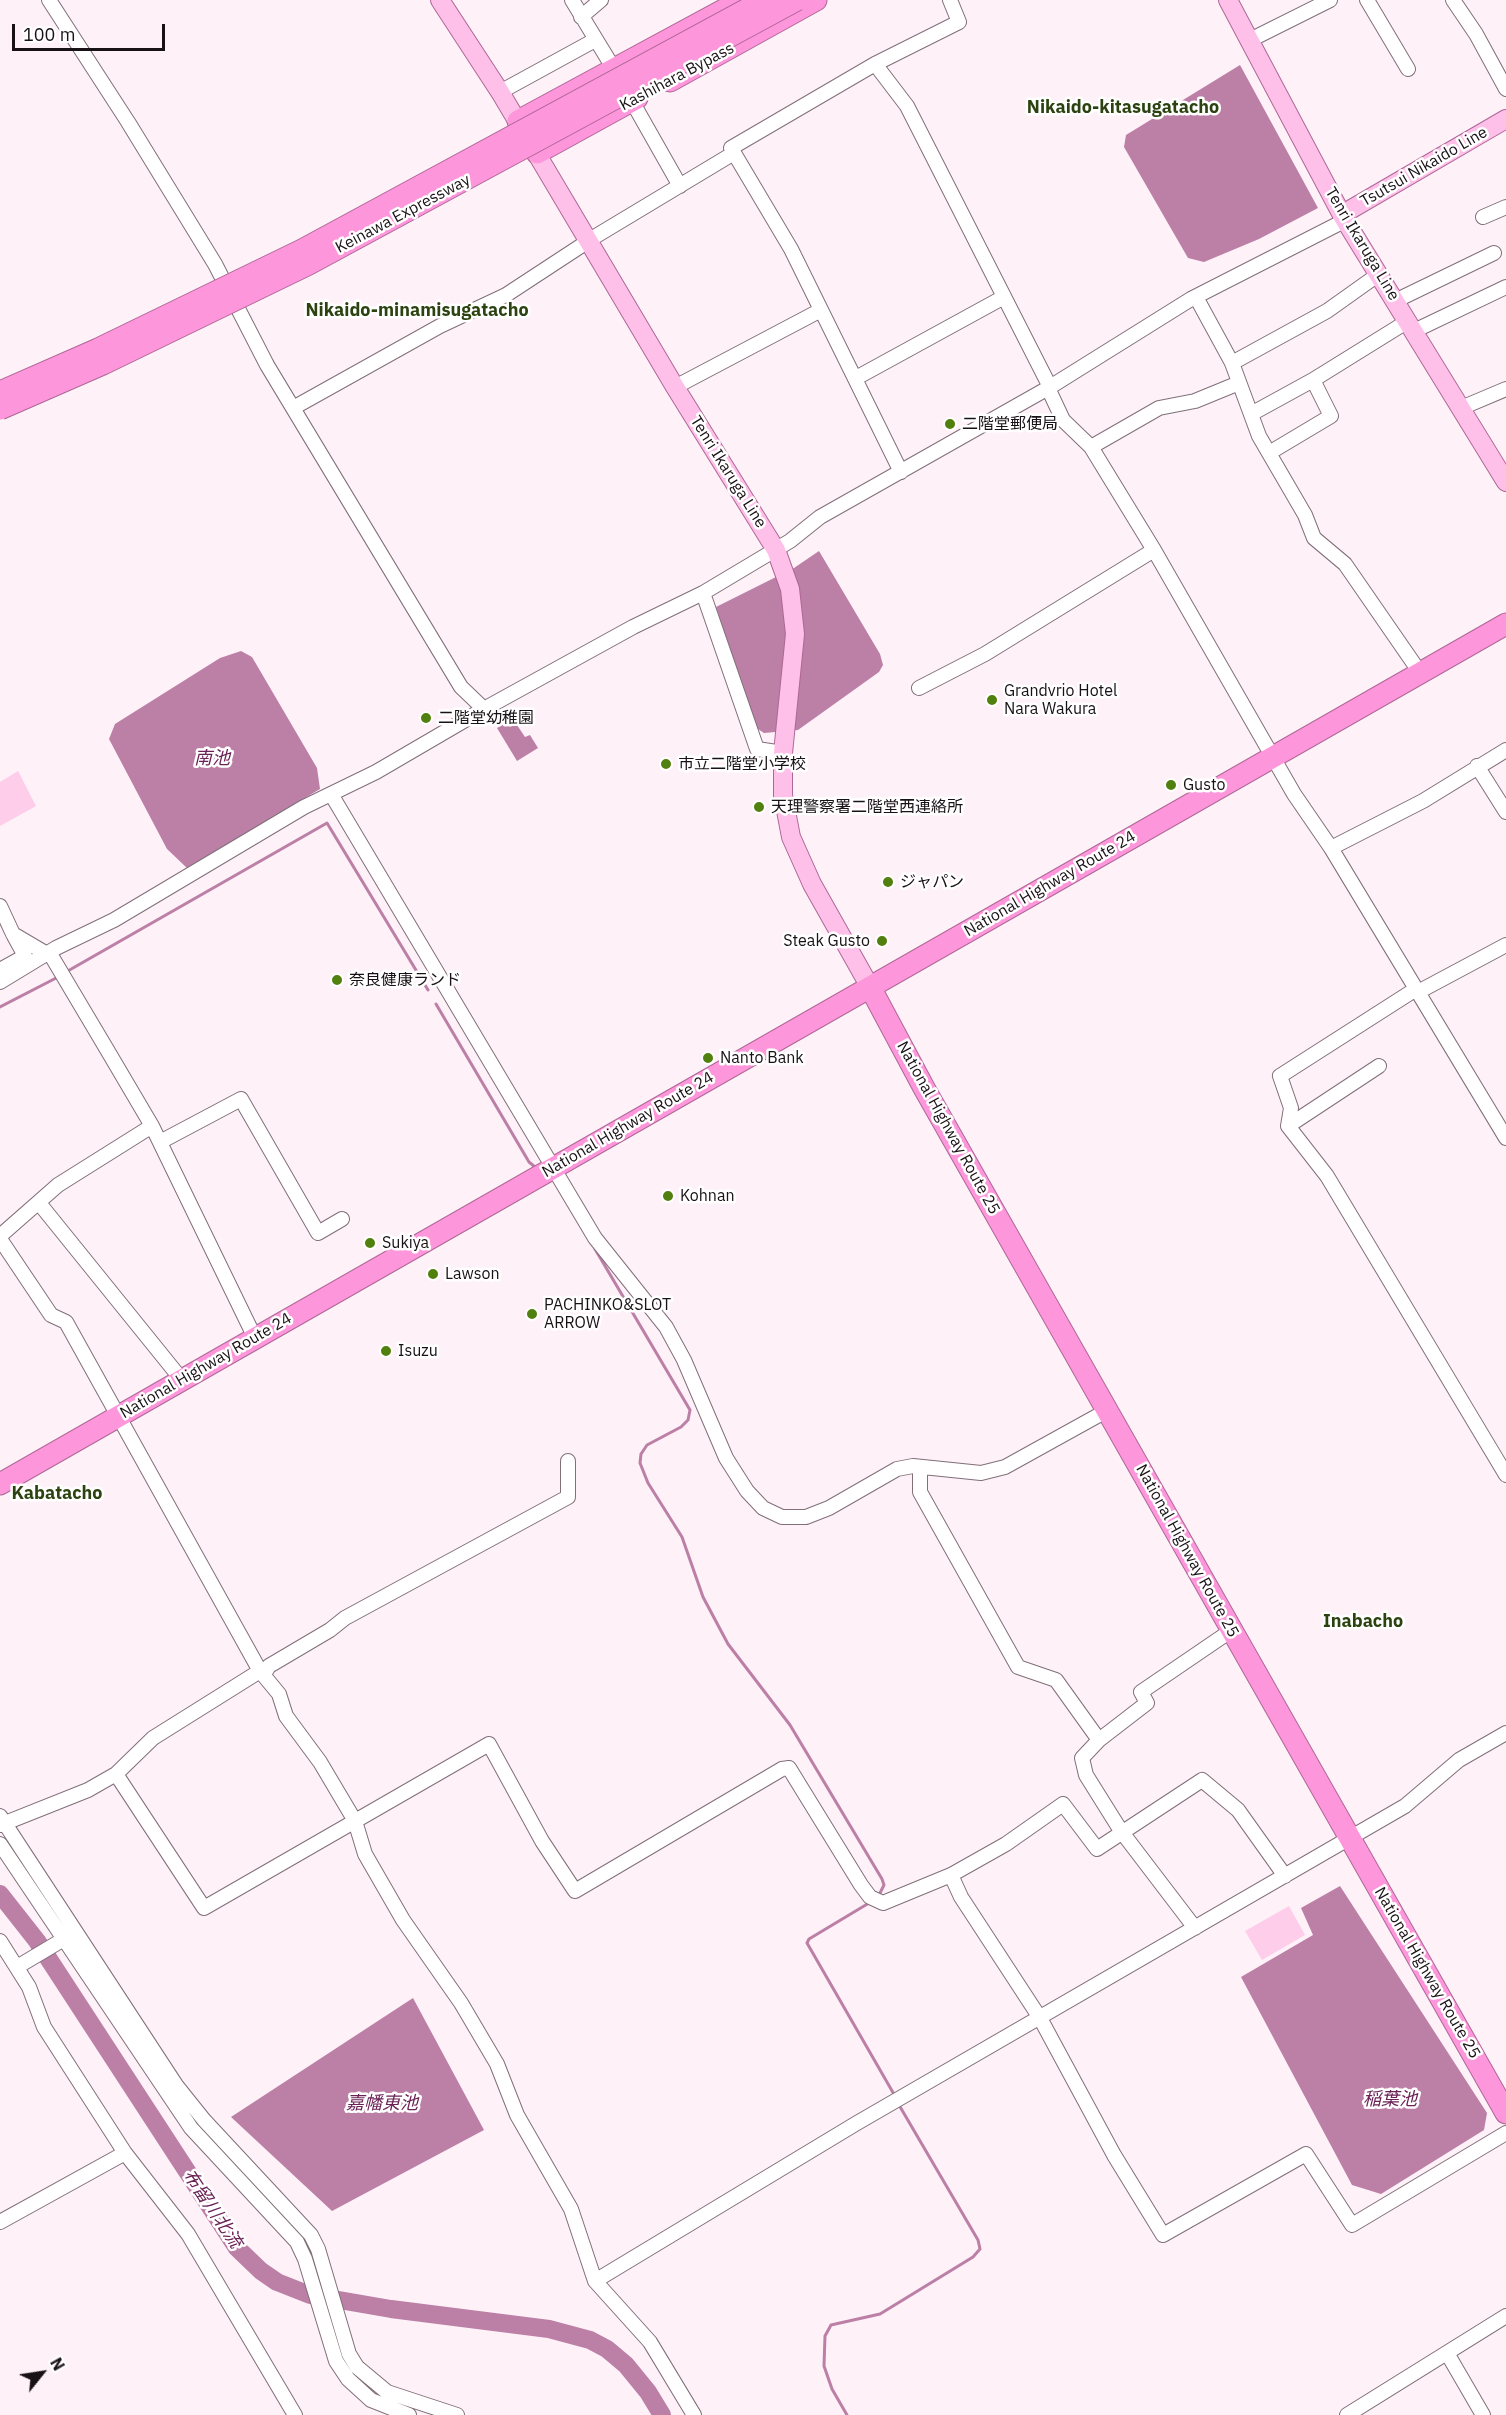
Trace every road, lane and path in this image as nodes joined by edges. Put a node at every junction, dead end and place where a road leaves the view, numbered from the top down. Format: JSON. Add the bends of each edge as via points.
{"nodes":[{"id":1,"x":49,"y":0,"type":"edge"},
{"id":2,"x":441,"y":0,"type":"edge"},
{"id":3,"x":573,"y":0,"type":"edge"},
{"id":4,"x":602,"y":0,"type":"edge"},
{"id":5,"x":742,"y":0,"type":"edge"},
{"id":6,"x":764,"y":0,"type":"edge"},
{"id":7,"x":797,"y":0,"type":"edge"},
{"id":8,"x":816,"y":0,"type":"edge"},
{"id":9,"x":950,"y":0,"type":"edge"},
{"id":10,"x":1228,"y":0,"type":"edge"},
{"id":11,"x":1330,"y":0,"type":"edge"},
{"id":12,"x":1367,"y":0,"type":"edge"},
{"id":13,"x":1453,"y":0,"type":"edge"},
{"id":14,"x":581,"y":16,"type":"junction"},
{"id":15,"x":595,"y":40,"type":"junction"},
{"id":16,"x":1250,"y":40,"type":"junction"},
{"id":17,"x":875,"y":64,"type":"junction"},
{"id":18,"x":614,"y":69,"type":"junction"},
{"id":19,"x":1408,"y":69,"type":"dead end"},
{"id":20,"x":1506,"y":89,"type":"edge"},
{"id":21,"x":500,"y":92,"type":"junction"},
{"id":22,"x":632,"y":101,"type":"junction"},
{"id":23,"x":1506,"y":119,"type":"edge"},
{"id":24,"x":518,"y":121,"type":"junction"},
{"id":25,"x":537,"y":153,"type":"junction"},
{"id":26,"x":734,"y":153,"type":"junction"},
{"id":27,"x":680,"y":186,"type":"junction"},
{"id":28,"x":1506,"y":207,"type":"edge"},
{"id":29,"x":1343,"y":217,"type":"junction"},
{"id":30,"x":1483,"y":217,"type":"dead end"},
{"id":31,"x":590,"y":240,"type":"junction"},
{"id":32,"x":1494,"y":253,"type":"dead end"},
{"id":33,"x":1379,"y":274,"type":"junction"},
{"id":34,"x":1506,"y":287,"type":"edge"},
{"id":35,"x":1004,"y":297,"type":"junction"},
{"id":36,"x":1196,"y":297,"type":"junction"},
{"id":37,"x":1395,"y":301,"type":"junction"},
{"id":38,"x":821,"y":310,"type":"junction"},
{"id":39,"x":1411,"y":326,"type":"junction"},
{"id":40,"x":1232,"y":363,"type":"junction"},
{"id":41,"x":856,"y":378,"type":"junction"},
{"id":42,"x":1312,"y":380,"type":"junction"},
{"id":43,"x":1239,"y":382,"type":"junction"},
{"id":44,"x":675,"y":387,"type":"junction"},
{"id":45,"x":1049,"y":388,"type":"junction"},
{"id":46,"x":1506,"y":389,"type":"edge"},
{"id":47,"x":0,"y":392,"type":"edge"},
{"id":48,"x":293,"y":408,"type":"junction"},
{"id":49,"x":1461,"y":408,"type":"junction"},
{"id":50,"x":0,"y":409,"type":"edge"},
{"id":51,"x":1251,"y":414,"type":"junction"},
{"id":52,"x":1091,"y":447,"type":"junction"},
{"id":53,"x":1269,"y":453,"type":"junction"},
{"id":54,"x":901,"y":472,"type":"junction"},
{"id":55,"x":1506,"y":482,"type":"edge"},
{"id":56,"x":1154,"y":550,"type":"junction"},
{"id":57,"x":779,"y":559,"type":"junction"},
{"id":58,"x":703,"y":593,"type":"junction"},
{"id":59,"x":1506,"y":624,"type":"edge"},
{"id":60,"x":1421,"y":674,"type":"junction"},
{"id":61,"x":919,"y":688,"type":"dead end"},
{"id":62,"x":484,"y":709,"type":"junction"},
{"id":63,"x":783,"y":747,"type":"junction"},
{"id":64,"x":1506,"y":750,"type":"edge"},
{"id":65,"x":1273,"y":757,"type":"junction"},
{"id":66,"x":1477,"y":766,"type":"junction"},
{"id":67,"x":331,"y":794,"type":"junction"},
{"id":68,"x":1506,"y":812,"type":"edge"},
{"id":69,"x":1331,"y":848,"type":"junction"},
{"id":70,"x":0,"y":906,"type":"edge"},
{"id":71,"x":7,"y":931,"type":"edge"},
{"id":72,"x":1506,"y":945,"type":"edge"},
{"id":73,"x":44,"y":951,"type":"junction"},
{"id":74,"x":25,"y":956,"type":"junction"},
{"id":75,"x":0,"y":970,"type":"edge"},
{"id":76,"x":0,"y":982,"type":"edge"},
{"id":77,"x":870,"y":987,"type":"junction"},
{"id":78,"x":1417,"y":991,"type":"junction"},
{"id":79,"x":1379,"y":1066,"type":"dead end"},
{"id":80,"x":152,"y":1126,"type":"junction"},
{"id":81,"x":1288,"y":1126,"type":"junction"},
{"id":82,"x":1506,"y":1138,"type":"edge"},
{"id":83,"x":160,"y":1142,"type":"junction"},
{"id":84,"x":552,"y":1167,"type":"junction"},
{"id":85,"x":39,"y":1203,"type":"junction"},
{"id":86,"x":342,"y":1219,"type":"dead end"},
{"id":87,"x":0,"y":1238,"type":"edge"},
{"id":88,"x":255,"y":1338,"type":"junction"},
{"id":89,"x":182,"y":1380,"type":"junction"},
{"id":90,"x":1108,"y":1410,"type":"junction"},
{"id":91,"x":118,"y":1417,"type":"junction"},
{"id":92,"x":568,"y":1461,"type":"dead end"},
{"id":93,"x":920,"y":1467,"type":"junction"},
{"id":94,"x":1506,"y":1475,"type":"edge"},
{"id":95,"x":0,"y":1484,"type":"edge"},
{"id":96,"x":1232,"y":1630,"type":"junction"},
{"id":97,"x":262,"y":1673,"type":"junction"},
{"id":98,"x":1506,"y":1733,"type":"edge"},
{"id":99,"x":1099,"y":1740,"type":"junction"},
{"id":100,"x":116,"y":1774,"type":"junction"},
{"id":101,"x":1,"y":1821,"type":"edge"},
{"id":102,"x":355,"y":1821,"type":"junction"},
{"id":103,"x":1121,"y":1831,"type":"junction"},
{"id":104,"x":1349,"y":1837,"type":"junction"},
{"id":105,"x":0,"y":1844,"type":"edge"},
{"id":106,"x":951,"y":1875,"type":"junction"},
{"id":107,"x":1285,"y":1876,"type":"junction"},
{"id":108,"x":1194,"y":1928,"type":"junction"},
{"id":109,"x":65,"y":1938,"type":"junction"},
{"id":110,"x":0,"y":1941,"type":"edge"},
{"id":111,"x":19,"y":1966,"type":"junction"},
{"id":112,"x":1040,"y":2018,"type":"junction"},
{"id":113,"x":1506,"y":2113,"type":"edge"},
{"id":114,"x":1506,"y":2133,"type":"edge"},
{"id":115,"x":125,"y":2153,"type":"junction"},
{"id":116,"x":0,"y":2222,"type":"edge"},
{"id":117,"x":595,"y":2281,"type":"junction"},
{"id":118,"x":1506,"y":2316,"type":"edge"},
{"id":119,"x":1447,"y":2353,"type":"junction"},
{"id":120,"x":295,"y":2415,"type":"edge"},
{"id":121,"x":409,"y":2415,"type":"edge"},
{"id":122,"x":457,"y":2415,"type":"edge"},
{"id":123,"x":694,"y":2415,"type":"edge"},
{"id":124,"x":1347,"y":2415,"type":"edge"},
{"id":125,"x":1483,"y":2415,"type":"edge"}],
"edges":[{"from":1,"to":48,"type":"street","via":[[215,264]]},
{"from":2,"to":21,"type":"main road","name":"Tenri Ikaruga Line"},
{"from":3,"to":14,"type":"street"},
{"from":4,"to":14,"type":"street"},
{"from":5,"to":18,"type":"highway"},
{"from":6,"to":47,"type":"highway","name":"Keinawa Expressway","bridge":true,"via":[[302,250]]},
{"from":7,"to":50,"type":"highway","name":"Keinawa Expressway","bridge":true,"via":[[309,264],[103,364]]},
{"from":8,"to":22,"type":"highway","name":"Kashihara Bypass"},
{"from":9,"to":17,"type":"street","via":[[958,22]]},
{"from":10,"to":16,"type":"main road","name":"Tenri Ikaruga Line"},
{"from":11,"to":16,"type":"street"},
{"from":12,"to":19,"type":"street"},
{"from":13,"to":20,"type":"street"},
{"from":14,"to":15,"type":"street"},
{"from":15,"to":18,"type":"street"},
{"from":15,"to":21,"type":"street"},
{"from":16,"to":29,"type":"main road","name":"Tenri Ikaruga Line"},
{"from":17,"to":26,"type":"street","via":[[731,148]]},
{"from":17,"to":35,"type":"street","via":[[907,106]]},
{"from":18,"to":22,"type":"street"},
{"from":18,"to":24,"type":"highway"},
{"from":21,"to":24,"type":"main road","name":"Tenri Ikaruga Line"},
{"from":22,"to":25,"type":"highway","name":"Kashihara Bypass"},
{"from":22,"to":27,"type":"street"},
{"from":23,"to":29,"type":"main road","name":"Tsutsui Nikaido Line"},
{"from":24,"to":25,"type":"main road","name":"Tenri Ikaruga Line"},
{"from":25,"to":31,"type":"main road","name":"Tenri Ikaruga Line"},
{"from":26,"to":27,"type":"street"},
{"from":26,"to":38,"type":"street"},
{"from":27,"to":31,"type":"street"},
{"from":28,"to":30,"type":"street"},
{"from":29,"to":33,"type":"main road","name":"Tenri Ikaruga Line"},
{"from":29,"to":36,"type":"street","via":[[1340,223]]},
{"from":31,"to":44,"type":"main road","name":"Tenri Ikaruga Line"},
{"from":31,"to":48,"type":"street","via":[[506,295],[440,326]]},
{"from":32,"to":37,"type":"street"},
{"from":33,"to":37,"type":"main road","name":"Tenri Ikaruga Line"},
{"from":33,"to":40,"type":"street","via":[[1328,311]]},
{"from":34,"to":39,"type":"street"},
{"from":35,"to":41,"type":"street"},
{"from":35,"to":45,"type":"street"},
{"from":36,"to":40,"type":"street"},
{"from":36,"to":45,"type":"street"},
{"from":37,"to":39,"type":"main road","name":"Tenri Ikaruga Line"},
{"from":38,"to":41,"type":"street"},
{"from":38,"to":44,"type":"street"},
{"from":39,"to":42,"type":"street"},
{"from":39,"to":49,"type":"main road","name":"Tenri Ikaruga Line"},
{"from":40,"to":43,"type":"street"},
{"from":41,"to":54,"type":"street"},
{"from":42,"to":51,"type":"street"},
{"from":42,"to":53,"type":"street","via":[[1331,416]]},
{"from":43,"to":51,"type":"street"},
{"from":43,"to":52,"type":"street","via":[[1195,401],[1159,408]]},
{"from":44,"to":57,"type":"main road","name":"Tenri Ikaruga Line"},
{"from":45,"to":52,"type":"street","via":[[1063,420]]},
{"from":45,"to":54,"type":"street"},
{"from":46,"to":49,"type":"street"},
{"from":48,"to":62,"type":"street","via":[[461,687]]},
{"from":49,"to":55,"type":"main road","name":"Tenri Ikaruga Line"},
{"from":51,"to":53,"type":"street"},
{"from":52,"to":56,"type":"street"},
{"from":53,"to":60,"type":"street","via":[[1314,538],[1345,564]]},
{"from":54,"to":57,"type":"street","via":[[820,517]]},
{"from":56,"to":61,"type":"street","via":[[985,654]]},
{"from":56,"to":65,"type":"street"},
{"from":57,"to":58,"type":"street"},
{"from":57,"to":63,"type":"main road","name":"Tenri Ikaruga Line","via":[[793,607],[795,634]]},
{"from":58,"to":62,"type":"street"},
{"from":58,"to":63,"type":"street","via":[[757,749],[765,753]]},
{"from":59,"to":60,"type":"highway","name":"National Highway Route 24"},
{"from":60,"to":65,"type":"highway","name":"National Highway Route 24"},
{"from":62,"to":67,"type":"street"},
{"from":63,"to":77,"type":"main road","name":"Tenri Ikaruga Line","via":[[783,795],[791,837]]},
{"from":64,"to":66,"type":"street"},
{"from":65,"to":69,"type":"street"},
{"from":65,"to":77,"type":"highway","name":"National Highway Route 24"},
{"from":66,"to":68,"type":"street"},
{"from":66,"to":69,"type":"street","via":[[1424,801]]},
{"from":67,"to":73,"type":"street","via":[[114,920]]},
{"from":67,"to":84,"type":"street"},
{"from":69,"to":78,"type":"street"},
{"from":70,"to":71,"type":"street"},
{"from":71,"to":73,"type":"street"},
{"from":71,"to":74,"type":"street"},
{"from":72,"to":78,"type":"street"},
{"from":73,"to":74,"type":"street"},
{"from":73,"to":76,"type":"street"},
{"from":73,"to":80,"type":"street","via":[[62,974]]},
{"from":74,"to":75,"type":"street"},
{"from":77,"to":84,"type":"highway","name":"National Highway Route 24"},
{"from":77,"to":90,"type":"highway","name":"National Highway Route 25"},
{"from":78,"to":81,"type":"street","via":[[1280,1076],[1291,1108]]},
{"from":78,"to":82,"type":"street"},
{"from":79,"to":81,"type":"street"},
{"from":80,"to":83,"type":"street"},
{"from":80,"to":85,"type":"street","via":[[58,1185]]},
{"from":81,"to":94,"type":"street","via":[[1327,1176]]},
{"from":83,"to":86,"type":"street","via":[[241,1099],[318,1233]]},
{"from":83,"to":88,"type":"street"},
{"from":84,"to":88,"type":"highway","name":"National Highway Route 24"},
{"from":84,"to":93,"type":"street","via":[[595,1238],[666,1327],[726,1458],[763,1508],[782,1517],[806,1517],[897,1469]]},
{"from":85,"to":87,"type":"street"},
{"from":85,"to":89,"type":"street"},
{"from":87,"to":91,"type":"street","via":[[51,1315],[66,1322]]},
{"from":88,"to":89,"type":"highway","name":"National Highway Route 24"},
{"from":89,"to":91,"type":"highway","name":"National Highway Route 24"},
{"from":90,"to":93,"type":"street","via":[[1005,1467],[981,1473]]},
{"from":90,"to":96,"type":"highway","name":"National Highway Route 25"},
{"from":91,"to":95,"type":"highway","name":"National Highway Route 24"},
{"from":91,"to":97,"type":"street"},
{"from":92,"to":97,"type":"street","via":[[568,1497],[345,1618]]},
{"from":93,"to":99,"type":"street","via":[[920,1492],[1018,1667],[1056,1680]]},
{"from":96,"to":99,"type":"street","via":[[1141,1692],[1147,1703]]},
{"from":96,"to":104,"type":"highway","name":"National Highway Route 25"},
{"from":97,"to":100,"type":"street","via":[[153,1738]]},
{"from":97,"to":102,"type":"street","via":[[279,1694],[286,1716],[320,1762]]},
{"from":98,"to":104,"type":"street","via":[[1460,1760],[1405,1806]]},
{"from":99,"to":103,"type":"street","via":[[1082,1758],[1086,1775]]},
{"from":100,"to":101,"type":"street","via":[[88,1790]]},
{"from":100,"to":102,"type":"street","via":[[204,1908]]},
{"from":101,"to":109,"type":"street"},
{"from":102,"to":106,"type":"street","via":[[489,1744],[574,1891],[789,1768],[861,1885],[876,1901],[889,1902]]},
{"from":102,"to":117,"type":"street","via":[[365,1854],[398,1911],[497,2064],[517,2115],[571,2209]]},
{"from":103,"to":106,"type":"street","via":[[1097,1849],[1062,1804],[1006,1844]]},
{"from":103,"to":107,"type":"street","via":[[1202,1779],[1238,1810]]},
{"from":103,"to":108,"type":"street"},
{"from":104,"to":107,"type":"street"},
{"from":104,"to":113,"type":"highway","name":"National Highway Route 25"},
{"from":105,"to":109,"type":"street"},
{"from":106,"to":112,"type":"street","via":[[961,1897]]},
{"from":107,"to":108,"type":"street"},
{"from":108,"to":112,"type":"street"},
{"from":109,"to":111,"type":"street"},
{"from":109,"to":121,"type":"street","via":[[190,2127],[297,2241],[336,2361],[348,2379],[371,2400]]},
{"from":109,"to":122,"type":"street","via":[[183,2094],[311,2235],[349,2354],[369,2379],[387,2392]]},
{"from":110,"to":111,"type":"street"},
{"from":111,"to":115,"type":"street","via":[[44,2027]]},
{"from":112,"to":114,"type":"street","via":[[1114,2155],[1163,2235],[1306,2154],[1352,2225]]},
{"from":112,"to":117,"type":"street","via":[[856,2123]]},
{"from":115,"to":116,"type":"street"},
{"from":115,"to":120,"type":"street","via":[[188,2234]]},
{"from":117,"to":123,"type":"street","via":[[650,2342]]},
{"from":118,"to":119,"type":"street"},
{"from":119,"to":124,"type":"street"},
{"from":119,"to":125,"type":"street"}]}
